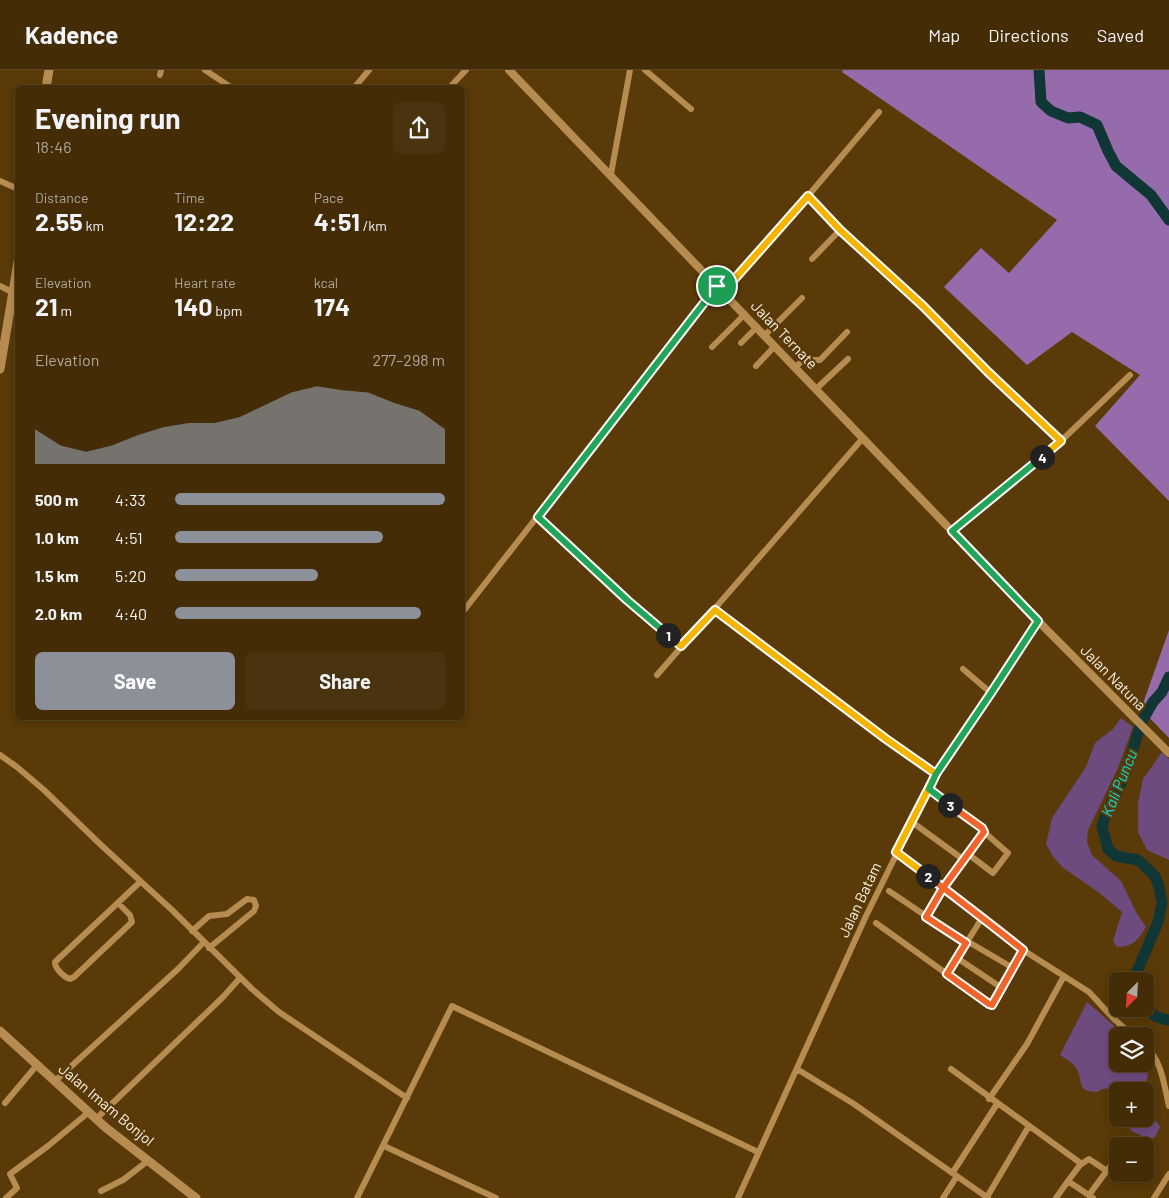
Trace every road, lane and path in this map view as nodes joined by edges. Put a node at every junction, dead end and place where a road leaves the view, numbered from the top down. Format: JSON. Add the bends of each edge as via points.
{"nodes":[{"id":1,"x":49,"y":70,"type":"edge"},
{"id":2,"x":205,"y":70,"type":"edge"},
{"id":3,"x":369,"y":70,"type":"edge"},
{"id":4,"x":466,"y":70,"type":"edge"},
{"id":5,"x":509,"y":70,"type":"edge"},
{"id":6,"x":630,"y":70,"type":"edge"},
{"id":7,"x":646,"y":70,"type":"edge"},
{"id":8,"x":46,"y":85,"type":"edge"},
{"id":9,"x":228,"y":85,"type":"edge"},
{"id":10,"x":356,"y":85,"type":"edge"},
{"id":11,"x":452,"y":85,"type":"edge"},
{"id":12,"x":691,"y":109,"type":"dead end"},
{"id":13,"x":879,"y":112,"type":"dead end"},
{"id":14,"x":611,"y":174,"type":"junction"},
{"id":15,"x":0,"y":182,"type":"edge"},
{"id":16,"x":15,"y":188,"type":"edge"},
{"id":17,"x":808,"y":196,"type":"junction"},
{"id":18,"x":840,"y":230,"type":"junction"},
{"id":19,"x":812,"y":259,"type":"dead end"},
{"id":20,"x":15,"y":277,"type":"edge"},
{"id":21,"x":0,"y":286,"type":"edge"},
{"id":22,"x":717,"y":286,"type":"junction"},
{"id":23,"x":12,"y":292,"type":"junction"},
{"id":24,"x":723,"y":292,"type":"junction"},
{"id":25,"x":802,"y":298,"type":"dead end"},
{"id":26,"x":745,"y":314,"type":"junction"},
{"id":27,"x":757,"y":327,"type":"junction"},
{"id":28,"x":847,"y":332,"type":"dead end"},
{"id":29,"x":765,"y":335,"type":"junction"},
{"id":30,"x":741,"y":343,"type":"dead end"},
{"id":31,"x":775,"y":346,"type":"junction"},
{"id":32,"x":712,"y":347,"type":"dead end"},
{"id":33,"x":848,"y":359,"type":"dead end"},
{"id":34,"x":756,"y":366,"type":"dead end"},
{"id":35,"x":795,"y":367,"type":"junction"},
{"id":36,"x":0,"y":369,"type":"edge"},
{"id":37,"x":1130,"y":375,"type":"dead end"},
{"id":38,"x":816,"y":389,"type":"junction"},
{"id":39,"x":863,"y":438,"type":"junction"},
{"id":40,"x":1061,"y":441,"type":"junction"},
{"id":41,"x":538,"y":517,"type":"junction"},
{"id":42,"x":952,"y":531,"type":"junction"},
{"id":43,"x":465,"y":609,"type":"edge"},
{"id":44,"x":715,"y":610,"type":"junction"},
{"id":45,"x":1038,"y":621,"type":"junction"},
{"id":46,"x":681,"y":646,"type":"junction"},
{"id":47,"x":963,"y":668,"type":"dead end"},
{"id":48,"x":657,"y":675,"type":"dead end"},
{"id":49,"x":991,"y":693,"type":"junction"},
{"id":50,"x":1169,"y":754,"type":"edge"},
{"id":51,"x":0,"y":755,"type":"edge"},
{"id":52,"x":936,"y":774,"type":"junction"},
{"id":53,"x":929,"y":789,"type":"junction"},
{"id":54,"x":912,"y":822,"type":"junction"},
{"id":55,"x":984,"y":832,"type":"junction"},
{"id":56,"x":896,"y":852,"type":"junction"},
{"id":57,"x":966,"y":857,"type":"junction"},
{"id":58,"x":140,"y":882,"type":"junction"},
{"id":59,"x":943,"y":888,"type":"junction"},
{"id":60,"x":889,"y":891,"type":"dead end"},
{"id":61,"x":118,"y":903,"type":"junction"},
{"id":62,"x":926,"y":917,"type":"junction"},
{"id":63,"x":982,"y":918,"type":"junction"},
{"id":64,"x":876,"y":923,"type":"dead end"},
{"id":65,"x":192,"y":931,"type":"junction"},
{"id":66,"x":204,"y":942,"type":"junction"},
{"id":67,"x":966,"y":942,"type":"junction"},
{"id":68,"x":209,"y":948,"type":"junction"},
{"id":69,"x":1023,"y":950,"type":"junction"},
{"id":70,"x":957,"y":958,"type":"junction"},
{"id":71,"x":1014,"y":968,"type":"junction"},
{"id":72,"x":947,"y":974,"type":"junction"},
{"id":73,"x":1064,"y":976,"type":"junction"},
{"id":74,"x":240,"y":978,"type":"junction"},
{"id":75,"x":1002,"y":988,"type":"junction"},
{"id":76,"x":1123,"y":1027,"type":"edge"},
{"id":77,"x":0,"y":1031,"type":"edge"},
{"id":78,"x":1154,"y":1055,"type":"edge"},
{"id":79,"x":37,"y":1065,"type":"junction"},
{"id":80,"x":797,"y":1068,"type":"junction"},
{"id":81,"x":951,"y":1070,"type":"dead end"},
{"id":82,"x":55,"y":1081,"type":"junction"},
{"id":83,"x":407,"y":1098,"type":"junction"},
{"id":84,"x":989,"y":1099,"type":"junction"},
{"id":85,"x":5,"y":1103,"type":"dead end"},
{"id":86,"x":997,"y":1104,"type":"junction"},
{"id":87,"x":1169,"y":1106,"type":"edge"},
{"id":88,"x":92,"y":1116,"type":"junction"},
{"id":89,"x":1029,"y":1126,"type":"junction"},
{"id":90,"x":384,"y":1146,"type":"junction"},
{"id":91,"x":758,"y":1152,"type":"junction"},
{"id":92,"x":149,"y":1160,"type":"junction"},
{"id":93,"x":1080,"y":1165,"type":"junction"},
{"id":94,"x":1109,"y":1168,"type":"edge"},
{"id":95,"x":1107,"y":1171,"type":"junction"},
{"id":96,"x":955,"y":1174,"type":"junction"},
{"id":97,"x":1168,"y":1175,"type":"edge"},
{"id":98,"x":1068,"y":1181,"type":"junction"},
{"id":99,"x":101,"y":1191,"type":"dead end"},
{"id":100,"x":1091,"y":1197,"type":"edge"},
{"id":101,"x":6,"y":1198,"type":"edge"},
{"id":102,"x":196,"y":1198,"type":"edge"},
{"id":103,"x":357,"y":1198,"type":"edge"},
{"id":104,"x":496,"y":1198,"type":"edge"},
{"id":105,"x":739,"y":1198,"type":"edge"},
{"id":106,"x":943,"y":1198,"type":"edge"},
{"id":107,"x":988,"y":1198,"type":"edge"},
{"id":108,"x":1056,"y":1198,"type":"edge"},
{"id":109,"x":1154,"y":1198,"type":"edge"}],
"edges":[{"from":1,"to":8,"type":"main road"},
{"from":2,"to":9,"type":"street"},
{"from":3,"to":10,"type":"street"},
{"from":4,"to":11,"type":"street"},
{"from":5,"to":14,"type":"street","name":"Jalan Ternate"},
{"from":6,"to":14,"type":"street"},
{"from":7,"to":12,"type":"street"},
{"from":13,"to":17,"type":"street"},
{"from":14,"to":22,"type":"street","name":"Jalan Ternate"},
{"from":15,"to":16,"type":"street"},
{"from":17,"to":18,"type":"street"},
{"from":17,"to":24,"type":"street"},
{"from":18,"to":19,"type":"street"},
{"from":18,"to":40,"type":"street"},
{"from":20,"to":23,"type":"main road"},
{"from":21,"to":23,"type":"street"},
{"from":22,"to":24,"type":"street","name":"Jalan Ternate"},
{"from":22,"to":41,"type":"street"},
{"from":23,"to":36,"type":"main road"},
{"from":24,"to":26,"type":"street","name":"Jalan Ternate"},
{"from":25,"to":29,"type":"street"},
{"from":26,"to":27,"type":"street","name":"Jalan Ternate"},
{"from":26,"to":32,"type":"street"},
{"from":27,"to":29,"type":"street","name":"Jalan Ternate"},
{"from":27,"to":30,"type":"street"},
{"from":28,"to":35,"type":"street","via":[[820,360],[805,360]]},
{"from":29,"to":31,"type":"street","name":"Jalan Ternate"},
{"from":31,"to":34,"type":"street"},
{"from":31,"to":35,"type":"street","name":"Jalan Ternate"},
{"from":33,"to":38,"type":"street"},
{"from":35,"to":38,"type":"street","name":"Jalan Ternate"},
{"from":37,"to":40,"type":"street"},
{"from":38,"to":39,"type":"street","name":"Jalan Ternate"},
{"from":39,"to":42,"type":"street","name":"Jalan Ternate"},
{"from":39,"to":44,"type":"street"},
{"from":40,"to":42,"type":"street"},
{"from":41,"to":43,"type":"street"},
{"from":41,"to":46,"type":"street"},
{"from":42,"to":45,"type":"street","name":"Jalan Ternate"},
{"from":44,"to":46,"type":"street"},
{"from":44,"to":52,"type":"street"},
{"from":45,"to":49,"type":"street","name":"Jalan Batam"},
{"from":45,"to":50,"type":"street","name":"Jalan Natuna"},
{"from":46,"to":48,"type":"street"},
{"from":47,"to":49,"type":"street"},
{"from":49,"to":52,"type":"street","name":"Jalan Batam"},
{"from":51,"to":58,"type":"street","via":[[44,790]]},
{"from":52,"to":53,"type":"street","name":"Jalan Batam"},
{"from":53,"to":54,"type":"street","name":"Jalan Batam"},
{"from":53,"to":55,"type":"street"},
{"from":54,"to":56,"type":"street","name":"Jalan Batam"},
{"from":54,"to":57,"type":"street"},
{"from":55,"to":57,"type":"street"},
{"from":55,"to":57,"type":"street","via":[[1008,853],[995,873]]},
{"from":56,"to":59,"type":"street"},
{"from":56,"to":80,"type":"street","name":"Jalan Batam"},
{"from":57,"to":59,"type":"street"},
{"from":58,"to":61,"type":"street"},
{"from":58,"to":65,"type":"street"},
{"from":59,"to":62,"type":"street"},
{"from":59,"to":63,"type":"street"},
{"from":60,"to":62,"type":"street"},
{"from":61,"to":61,"type":"street","via":[[55,962],[65,977],[74,977],[132,922],[130,915]]},
{"from":62,"to":67,"type":"street"},
{"from":63,"to":67,"type":"street"},
{"from":63,"to":69,"type":"street"},
{"from":64,"to":72,"type":"street"},
{"from":65,"to":66,"type":"street"},
{"from":65,"to":68,"type":"street","via":[[209,916],[227,914],[247,899],[254,900],[254,911]]},
{"from":66,"to":68,"type":"street"},
{"from":66,"to":82,"type":"street"},
{"from":67,"to":70,"type":"street"},
{"from":67,"to":71,"type":"street"},
{"from":68,"to":74,"type":"street"},
{"from":69,"to":71,"type":"street"},
{"from":69,"to":73,"type":"street"},
{"from":70,"to":72,"type":"street"},
{"from":70,"to":75,"type":"street"},
{"from":71,"to":75,"type":"street"},
{"from":72,"to":75,"type":"street","via":[[990,1005]]},
{"from":73,"to":76,"type":"street","via":[[1093,995]]},
{"from":73,"to":84,"type":"street","via":[[1027,1044]]},
{"from":74,"to":83,"type":"street","via":[[279,1012]]},
{"from":74,"to":88,"type":"street"},
{"from":77,"to":79,"type":"main road","name":"Jalan Imam Bonjol"},
{"from":78,"to":87,"type":"street"},
{"from":79,"to":82,"type":"main road","name":"Jalan Imam Bonjol"},
{"from":79,"to":85,"type":"street"},
{"from":80,"to":91,"type":"street","name":"Jalan Batam"},
{"from":80,"to":96,"type":"street"},
{"from":81,"to":84,"type":"street"},
{"from":82,"to":88,"type":"main road","name":"Jalan Imam Bonjol"},
{"from":83,"to":90,"type":"street"},
{"from":83,"to":91,"type":"street","via":[[452,1006]]},
{"from":84,"to":86,"type":"street"},
{"from":86,"to":89,"type":"street"},
{"from":86,"to":96,"type":"street"},
{"from":88,"to":92,"type":"main road","name":"Jalan Imam Bonjol"},
{"from":88,"to":101,"type":"street","via":[[10,1174],[17,1188]]},
{"from":89,"to":93,"type":"street"},
{"from":89,"to":107,"type":"street"},
{"from":90,"to":103,"type":"street"},
{"from":90,"to":104,"type":"street"},
{"from":91,"to":105,"type":"street","name":"Jalan Batam"},
{"from":92,"to":99,"type":"street","via":[[123,1180]]},
{"from":92,"to":102,"type":"main road","name":"Jalan Imam Bonjol"},
{"from":93,"to":95,"type":"street","via":[[1089,1160]]},
{"from":93,"to":98,"type":"street"},
{"from":94,"to":95,"type":"street"},
{"from":95,"to":100,"type":"street"},
{"from":96,"to":106,"type":"street"},
{"from":96,"to":107,"type":"street"},
{"from":97,"to":109,"type":"street"},
{"from":98,"to":100,"type":"street"},
{"from":98,"to":108,"type":"street"}]}
